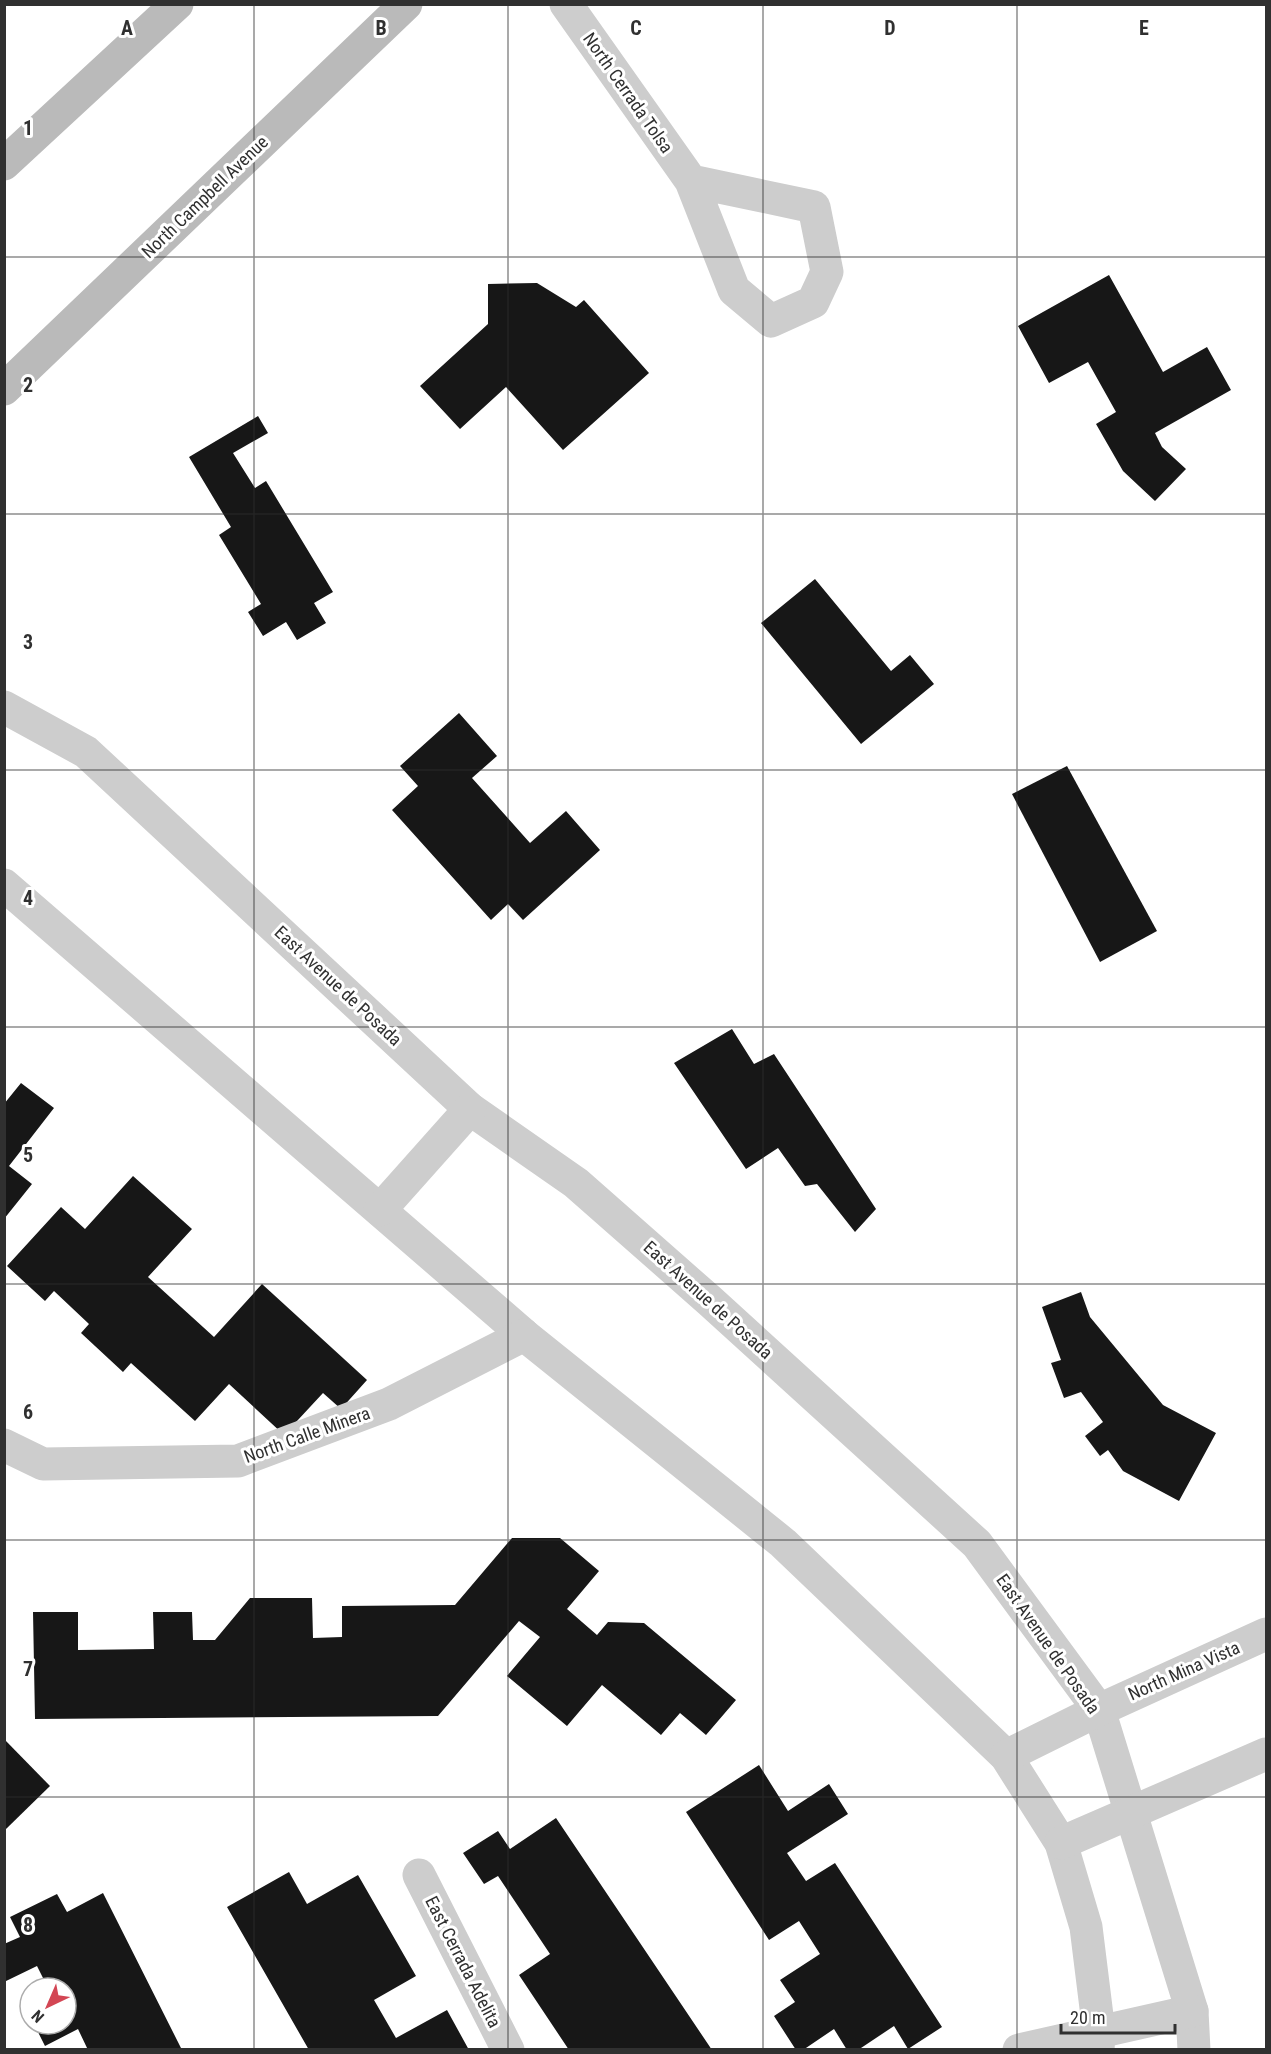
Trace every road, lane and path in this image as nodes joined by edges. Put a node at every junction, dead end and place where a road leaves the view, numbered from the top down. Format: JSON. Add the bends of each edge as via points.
{"nodes":[{"id":1,"x":177,"y":4,"type":"edge"},
{"id":2,"x":406,"y":4,"type":"edge"},
{"id":3,"x":566,"y":4,"type":"edge"},
{"id":4,"x":4,"y":164,"type":"edge"},
{"id":5,"x":691,"y":181,"type":"junction"},
{"id":6,"x":4,"y":389,"type":"edge"},
{"id":7,"x":4,"y":707,"type":"edge"},
{"id":8,"x":4,"y":885,"type":"edge"},
{"id":9,"x":470,"y":1109,"type":"junction"},
{"id":10,"x":380,"y":1210,"type":"junction"},
{"id":11,"x":524,"y":1335,"type":"junction"},
{"id":12,"x":4,"y":1445,"type":"edge"},
{"id":13,"x":1266,"y":1634,"type":"edge"},
{"id":14,"x":1099,"y":1710,"type":"junction"},
{"id":15,"x":1266,"y":1754,"type":"edge"},
{"id":16,"x":1006,"y":1756,"type":"junction"},
{"id":17,"x":1131,"y":1814,"type":"junction"},
{"id":18,"x":1061,"y":1843,"type":"junction"},
{"id":19,"x":419,"y":1875,"type":"dead end"},
{"id":20,"x":1192,"y":2012,"type":"junction"},
{"id":21,"x":1099,"y":2041,"type":"edge"},
{"id":22,"x":508,"y":2049,"type":"edge"},
{"id":23,"x":1019,"y":2049,"type":"edge"},
{"id":24,"x":1194,"y":2049,"type":"edge"}],
"edges":[{"from":1,"to":4,"type":"main road"},
{"from":2,"to":6,"type":"main road","name":"North Campbell Avenue"},
{"from":3,"to":5,"type":"street","name":"North Cerrada Tolsa"},
{"from":5,"to":5,"type":"street","name":"North Cerrada Tolsa","via":[[734,290],[771,321],[813,302],[827,272],[814,207]]},
{"from":7,"to":9,"type":"street","name":"East Avenue de Posada","via":[[86,752]]},
{"from":8,"to":10,"type":"street"},
{"from":9,"to":10,"type":"street"},
{"from":9,"to":14,"type":"street","name":"East Avenue de Posada","via":[[576,1183],[977,1544]]},
{"from":10,"to":11,"type":"street"},
{"from":11,"to":12,"type":"street","name":"North Calle Minera","via":[[389,1404],[238,1461],[43,1464]]},
{"from":11,"to":16,"type":"street","via":[[783,1543]]},
{"from":13,"to":14,"type":"street","name":"North Mina Vista"},
{"from":14,"to":16,"type":"street","name":"North Mina Vista"},
{"from":14,"to":17,"type":"street","name":"East Avenue de Posada"},
{"from":15,"to":17,"type":"street"},
{"from":16,"to":18,"type":"street"},
{"from":17,"to":18,"type":"street"},
{"from":17,"to":20,"type":"street","name":"East Avenue de Posada"},
{"from":18,"to":21,"type":"street","via":[[1086,1927]]},
{"from":19,"to":22,"type":"street","name":"East Cerrada Adelita"},
{"from":20,"to":21,"type":"street"},
{"from":20,"to":24,"type":"street","name":"East Avenue de Posada"},
{"from":21,"to":23,"type":"street"}]}
